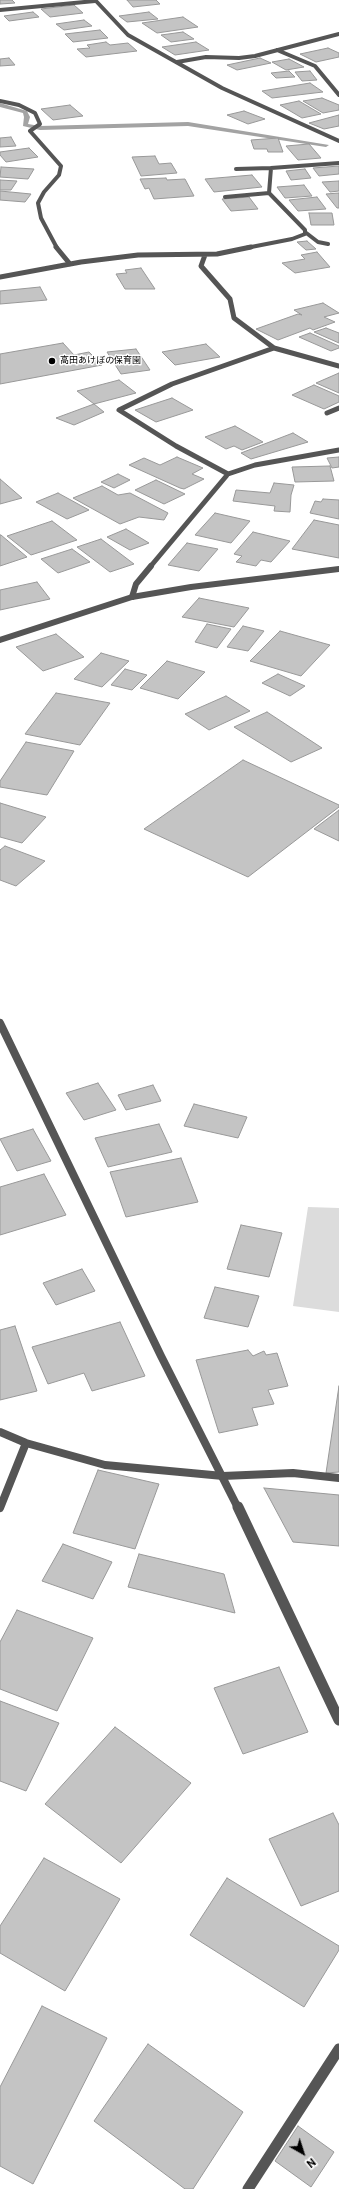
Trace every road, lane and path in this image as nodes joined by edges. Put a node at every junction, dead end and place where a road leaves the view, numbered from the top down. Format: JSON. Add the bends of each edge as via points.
{"nodes":[{"id":1,"x":95,"y":0,"type":"edge"},
{"id":2,"x":0,"y":10,"type":"edge"},
{"id":3,"x":339,"y":34,"type":"edge"},
{"id":4,"x":277,"y":50,"type":"junction"},
{"id":5,"x":177,"y":62,"type":"junction"},
{"id":6,"x":339,"y":95,"type":"edge"},
{"id":7,"x":0,"y":101,"type":"edge"},
{"id":8,"x":339,"y":134,"type":"edge"},
{"id":9,"x":330,"y":136,"type":"junction"},
{"id":10,"x":339,"y":141,"type":"edge"},
{"id":11,"x":339,"y":163,"type":"edge"},
{"id":12,"x":272,"y":168,"type":"junction"},
{"id":13,"x":236,"y":169,"type":"dead end"},
{"id":14,"x":269,"y":193,"type":"junction"},
{"id":15,"x":226,"y":197,"type":"dead end"},
{"id":16,"x":305,"y":232,"type":"junction"},
{"id":17,"x":328,"y":244,"type":"dead end"},
{"id":18,"x":205,"y":255,"type":"junction"},
{"id":19,"x":70,"y":264,"type":"junction"},
{"id":20,"x":0,"y":277,"type":"edge"},
{"id":21,"x":274,"y":348,"type":"junction"},
{"id":22,"x":339,"y":366,"type":"edge"},
{"id":23,"x":339,"y":408,"type":"edge"},
{"id":24,"x":327,"y":413,"type":"dead end"},
{"id":25,"x":339,"y":450,"type":"edge"},
{"id":26,"x":228,"y":474,"type":"junction"},
{"id":27,"x":339,"y":569,"type":"edge"},
{"id":28,"x":132,"y":597,"type":"junction"},
{"id":29,"x":0,"y":640,"type":"edge"},
{"id":30,"x":0,"y":1023,"type":"edge"},
{"id":31,"x":0,"y":1432,"type":"edge"},
{"id":32,"x":26,"y":1443,"type":"junction"},
{"id":33,"x":223,"y":1476,"type":"junction"},
{"id":34,"x":339,"y":1478,"type":"edge"},
{"id":35,"x":0,"y":1508,"type":"edge"},
{"id":36,"x":339,"y":1720,"type":"edge"},
{"id":37,"x":339,"y":2049,"type":"edge"},
{"id":38,"x":248,"y":2189,"type":"edge"}],
"edges":[{"from":1,"to":2,"type":"street"},
{"from":1,"to":5,"type":"street","via":[[128,36]]},
{"from":3,"to":4,"type":"street"},
{"from":4,"to":5,"type":"street","via":[[239,58],[206,57]]},
{"from":4,"to":6,"type":"street","via":[[315,66]]},
{"from":5,"to":9,"type":"street","via":[[222,88]]},
{"from":7,"to":19,"type":"street","via":[[29,108],[35,113],[40,124],[30,131],[61,166],[59,175],[38,203],[41,218],[55,246]]},
{"from":8,"to":9,"type":"street"},
{"from":9,"to":10,"type":"street"},
{"from":11,"to":12,"type":"street"},
{"from":12,"to":13,"type":"street"},
{"from":12,"to":14,"type":"street"},
{"from":14,"to":15,"type":"street"},
{"from":14,"to":16,"type":"street"},
{"from":16,"to":17,"type":"street","via":[[318,242]]},
{"from":16,"to":18,"type":"street","via":[[278,243]]},
{"from":18,"to":19,"type":"street","via":[[138,255]]},
{"from":18,"to":21,"type":"street","via":[[201,266],[230,299],[234,318]]},
{"from":19,"to":20,"type":"street"},
{"from":21,"to":22,"type":"street"},
{"from":21,"to":26,"type":"street","via":[[172,384],[119,410],[176,446]]},
{"from":23,"to":24,"type":"street"},
{"from":25,"to":26,"type":"street","via":[[255,465]]},
{"from":26,"to":28,"type":"street","via":[[136,584]]},
{"from":27,"to":28,"type":"street","via":[[191,587]]},
{"from":28,"to":29,"type":"street"},
{"from":30,"to":33,"type":"street","via":[[160,1356]]},
{"from":31,"to":32,"type":"street"},
{"from":32,"to":33,"type":"street","via":[[105,1466]]},
{"from":32,"to":35,"type":"street"},
{"from":33,"to":34,"type":"street","via":[[293,1473]]},
{"from":33,"to":36,"type":"street"},
{"from":37,"to":38,"type":"street"}]}
